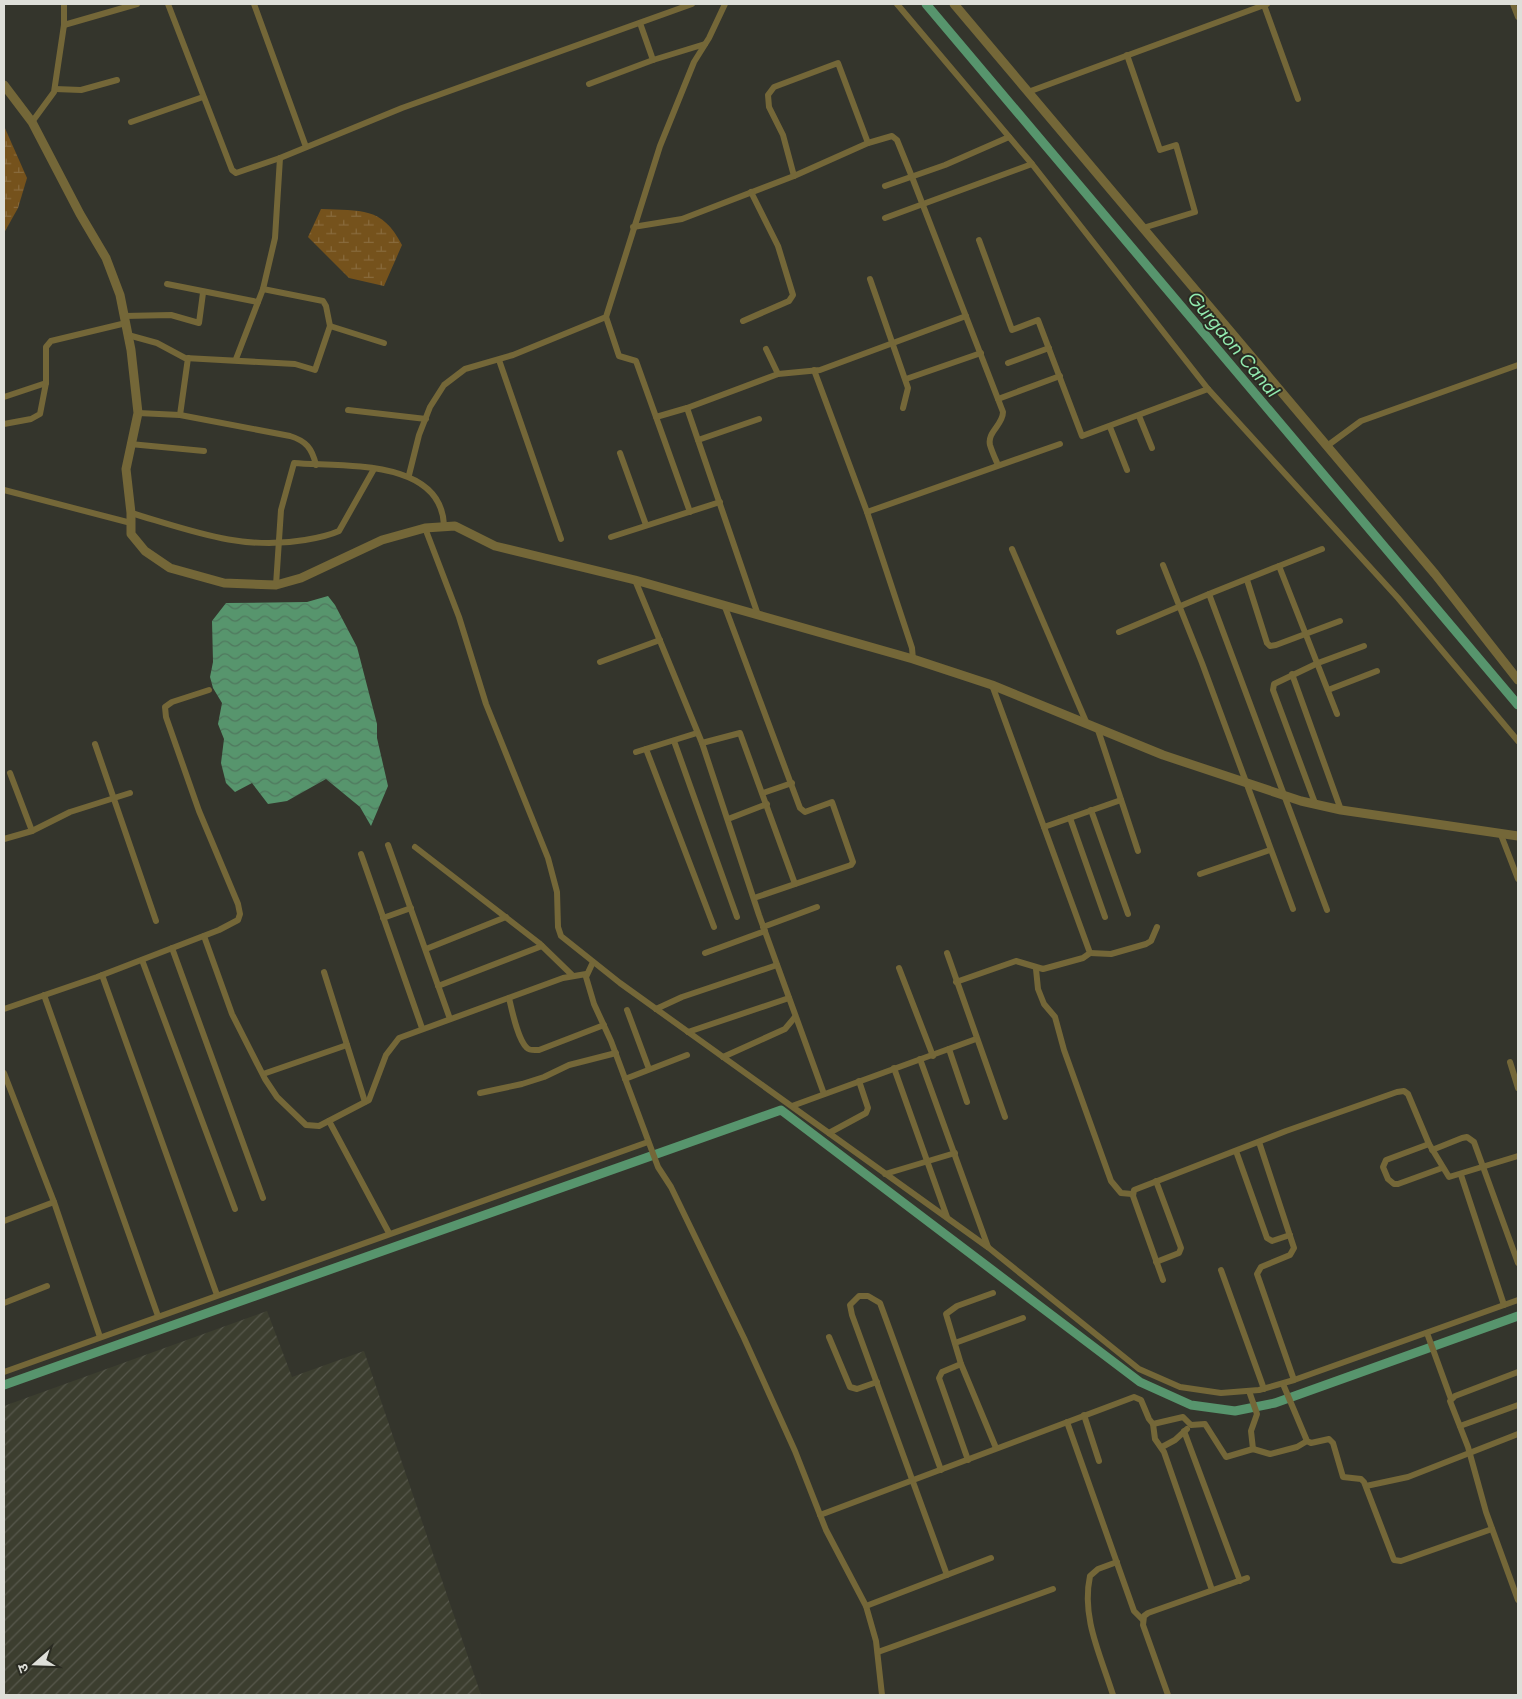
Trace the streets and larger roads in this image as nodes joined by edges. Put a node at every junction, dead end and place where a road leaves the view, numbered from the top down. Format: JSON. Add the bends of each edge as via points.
{"nodes":[{"id":1,"x":64,"y":4,"type":"edge"},
{"id":2,"x":137,"y":4,"type":"edge"},
{"id":3,"x":168,"y":4,"type":"edge"},
{"id":4,"x":254,"y":4,"type":"edge"},
{"id":5,"x":692,"y":4,"type":"edge"},
{"id":6,"x":722,"y":4,"type":"edge"},
{"id":7,"x":897,"y":4,"type":"edge"},
{"id":8,"x":954,"y":4,"type":"edge"},
{"id":9,"x":1266,"y":4,"type":"edge"},
{"id":10,"x":1513,"y":4,"type":"edge"},
{"id":11,"x":1518,"y":17,"type":"edge"},
{"id":12,"x":640,"y":23,"type":"junction"},
{"id":13,"x":64,"y":25,"type":"junction"},
{"id":14,"x":705,"y":44,"type":"junction"},
{"id":15,"x":1127,"y":56,"type":"junction"},
{"id":16,"x":653,"y":60,"type":"junction"},
{"id":17,"x":117,"y":80,"type":"dead end"},
{"id":18,"x":589,"y":84,"type":"dead end"},
{"id":19,"x":4,"y":85,"type":"edge"},
{"id":20,"x":54,"y":89,"type":"junction"},
{"id":21,"x":1028,"y":92,"type":"junction"},
{"id":22,"x":204,"y":97,"type":"junction"},
{"id":23,"x":1298,"y":99,"type":"dead end"},
{"id":24,"x":32,"y":122,"type":"junction"},
{"id":25,"x":131,"y":122,"type":"dead end"},
{"id":26,"x":1009,"y":137,"type":"junction"},
{"id":27,"x":868,"y":143,"type":"junction"},
{"id":28,"x":306,"y":147,"type":"junction"},
{"id":29,"x":280,"y":158,"type":"junction"},
{"id":30,"x":1032,"y":164,"type":"junction"},
{"id":31,"x":794,"y":176,"type":"junction"},
{"id":32,"x":912,"y":177,"type":"junction"},
{"id":33,"x":885,"y":186,"type":"dead end"},
{"id":34,"x":751,"y":192,"type":"junction"},
{"id":35,"x":922,"y":204,"type":"junction"},
{"id":36,"x":885,"y":218,"type":"dead end"},
{"id":37,"x":633,"y":227,"type":"junction"},
{"id":38,"x":1143,"y":228,"type":"junction"},
{"id":39,"x":979,"y":240,"type":"dead end"},
{"id":40,"x":870,"y":279,"type":"dead end"},
{"id":41,"x":167,"y":284,"type":"dead end"},
{"id":42,"x":263,"y":289,"type":"junction"},
{"id":43,"x":203,"y":293,"type":"junction"},
{"id":44,"x":258,"y":302,"type":"junction"},
{"id":45,"x":966,"y":316,"type":"junction"},
{"id":46,"x":606,"y":318,"type":"junction"},
{"id":47,"x":125,"y":319,"type":"junction"},
{"id":48,"x":743,"y":321,"type":"dead end"},
{"id":49,"x":330,"y":326,"type":"junction"},
{"id":50,"x":128,"y":335,"type":"junction"},
{"id":51,"x":384,"y":343,"type":"dead end"},
{"id":52,"x":892,"y":345,"type":"junction"},
{"id":53,"x":1049,"y":348,"type":"junction"},
{"id":54,"x":766,"y":349,"type":"dead end"},
{"id":55,"x":981,"y":353,"type":"junction"},
{"id":56,"x":188,"y":358,"type":"junction"},
{"id":57,"x":236,"y":359,"type":"junction"},
{"id":58,"x":499,"y":360,"type":"junction"},
{"id":59,"x":1008,"y":363,"type":"dead end"},
{"id":60,"x":1518,"y":365,"type":"edge"},
{"id":61,"x":814,"y":370,"type":"junction"},
{"id":62,"x":778,"y":374,"type":"junction"},
{"id":63,"x":1060,"y":376,"type":"junction"},
{"id":64,"x":906,"y":379,"type":"junction"},
{"id":65,"x":46,"y":383,"type":"junction"},
{"id":66,"x":1208,"y":389,"type":"junction"},
{"id":67,"x":4,"y":397,"type":"edge"},
{"id":68,"x":998,"y":399,"type":"junction"},
{"id":69,"x":687,"y":408,"type":"junction"},
{"id":70,"x":903,"y":408,"type":"dead end"},
{"id":71,"x":348,"y":410,"type":"dead end"},
{"id":72,"x":138,"y":413,"type":"junction"},
{"id":73,"x":180,"y":415,"type":"junction"},
{"id":74,"x":1139,"y":416,"type":"junction"},
{"id":75,"x":656,"y":417,"type":"junction"},
{"id":76,"x":426,"y":419,"type":"junction"},
{"id":77,"x":760,"y":419,"type":"dead end"},
{"id":78,"x":4,"y":424,"type":"edge"},
{"id":79,"x":1110,"y":427,"type":"junction"},
{"id":80,"x":698,"y":440,"type":"junction"},
{"id":81,"x":130,"y":444,"type":"junction"},
{"id":82,"x":1060,"y":444,"type":"dead end"},
{"id":83,"x":1327,"y":446,"type":"junction"},
{"id":84,"x":1152,"y":448,"type":"dead end"},
{"id":85,"x":204,"y":451,"type":"dead end"},
{"id":86,"x":620,"y":453,"type":"dead end"},
{"id":87,"x":316,"y":465,"type":"junction"},
{"id":88,"x":998,"y":465,"type":"junction"},
{"id":89,"x":374,"y":469,"type":"junction"},
{"id":90,"x":1127,"y":470,"type":"dead end"},
{"id":91,"x":408,"y":476,"type":"junction"},
{"id":92,"x":4,"y":490,"type":"edge"},
{"id":93,"x":720,"y":502,"type":"junction"},
{"id":94,"x":690,"y":512,"type":"junction"},
{"id":95,"x":868,"y":512,"type":"junction"},
{"id":96,"x":132,"y":513,"type":"junction"},
{"id":97,"x":131,"y":523,"type":"junction"},
{"id":98,"x":444,"y":525,"type":"junction"},
{"id":99,"x":646,"y":526,"type":"junction"},
{"id":100,"x":426,"y":528,"type":"junction"},
{"id":101,"x":610,"y":537,"type":"dead end"},
{"id":102,"x":560,"y":539,"type":"dead end"},
{"id":103,"x":278,"y":544,"type":"junction"},
{"id":104,"x":1012,"y":549,"type":"dead end"},
{"id":105,"x":1322,"y":549,"type":"dead end"},
{"id":106,"x":1164,"y":565,"type":"dead end"},
{"id":107,"x":1279,"y":566,"type":"junction"},
{"id":108,"x":635,"y":580,"type":"junction"},
{"id":109,"x":1247,"y":580,"type":"junction"},
{"id":110,"x":276,"y":585,"type":"junction"},
{"id":111,"x":1209,"y":594,"type":"junction"},
{"id":112,"x":725,"y":607,"type":"junction"},
{"id":113,"x":1181,"y":607,"type":"junction"},
{"id":114,"x":758,"y":615,"type":"junction"},
{"id":115,"x":1340,"y":620,"type":"dead end"},
{"id":116,"x":1119,"y":632,"type":"dead end"},
{"id":117,"x":1306,"y":634,"type":"junction"},
{"id":118,"x":660,"y":640,"type":"junction"},
{"id":119,"x":1364,"y":646,"type":"dead end"},
{"id":120,"x":913,"y":659,"type":"junction"},
{"id":121,"x":600,"y":662,"type":"dead end"},
{"id":122,"x":1318,"y":663,"type":"junction"},
{"id":123,"x":1377,"y":671,"type":"dead end"},
{"id":124,"x":1292,"y":674,"type":"junction"},
{"id":125,"x":1518,"y":680,"type":"edge"},
{"id":126,"x":992,"y":685,"type":"junction"},
{"id":127,"x":209,"y":690,"type":"dead end"},
{"id":128,"x":1328,"y":690,"type":"junction"},
{"id":129,"x":1337,"y":714,"type":"dead end"},
{"id":130,"x":1087,"y":724,"type":"junction"},
{"id":131,"x":1097,"y":727,"type":"junction"},
{"id":132,"x":697,"y":733,"type":"junction"},
{"id":133,"x":674,"y":741,"type":"junction"},
{"id":134,"x":1518,"y":741,"type":"edge"},
{"id":135,"x":702,"y":743,"type":"junction"},
{"id":136,"x":95,"y":744,"type":"dead end"},
{"id":137,"x":646,"y":749,"type":"junction"},
{"id":138,"x":636,"y":752,"type":"dead end"},
{"id":139,"x":10,"y":773,"type":"dead end"},
{"id":140,"x":792,"y":783,"type":"junction"},
{"id":141,"x":1246,"y":783,"type":"junction"},
{"id":142,"x":130,"y":793,"type":"dead end"},
{"id":143,"x":763,"y":793,"type":"junction"},
{"id":144,"x":1285,"y":796,"type":"junction"},
{"id":145,"x":113,"y":798,"type":"junction"},
{"id":146,"x":1121,"y":800,"type":"junction"},
{"id":147,"x":1315,"y":803,"type":"junction"},
{"id":148,"x":767,"y":804,"type":"junction"},
{"id":149,"x":1091,"y":810,"type":"junction"},
{"id":150,"x":1341,"y":810,"type":"junction"},
{"id":151,"x":1070,"y":818,"type":"junction"},
{"id":152,"x":728,"y":819,"type":"junction"},
{"id":153,"x":1044,"y":827,"type":"junction"},
{"id":154,"x":32,"y":831,"type":"junction"},
{"id":155,"x":1500,"y":835,"type":"junction"},
{"id":156,"x":1518,"y":836,"type":"edge"},
{"id":157,"x":4,"y":839,"type":"edge"},
{"id":158,"x":388,"y":845,"type":"dead end"},
{"id":159,"x":415,"y":847,"type":"dead end"},
{"id":160,"x":1270,"y":850,"type":"junction"},
{"id":161,"x":1138,"y":851,"type":"dead end"},
{"id":162,"x":361,"y":854,"type":"dead end"},
{"id":163,"x":1200,"y":874,"type":"dead end"},
{"id":164,"x":1518,"y":879,"type":"edge"},
{"id":165,"x":795,"y":884,"type":"junction"},
{"id":166,"x":754,"y":898,"type":"junction"},
{"id":167,"x":817,"y":907,"type":"dead end"},
{"id":168,"x":411,"y":908,"type":"junction"},
{"id":169,"x":1293,"y":909,"type":"dead end"},
{"id":170,"x":1327,"y":910,"type":"dead end"},
{"id":171,"x":1128,"y":914,"type":"dead end"},
{"id":172,"x":506,"y":917,"type":"junction"},
{"id":173,"x":737,"y":917,"type":"dead end"},
{"id":174,"x":1106,"y":917,"type":"dead end"},
{"id":175,"x":383,"y":918,"type":"junction"},
{"id":176,"x":156,"y":921,"type":"dead end"},
{"id":177,"x":714,"y":927,"type":"dead end"},
{"id":178,"x":1157,"y":927,"type":"dead end"},
{"id":179,"x":764,"y":929,"type":"junction"},
{"id":180,"x":204,"y":936,"type":"junction"},
{"id":181,"x":542,"y":946,"type":"junction"},
{"id":182,"x":172,"y":948,"type":"junction"},
{"id":183,"x":426,"y":949,"type":"junction"},
{"id":184,"x":705,"y":953,"type":"dead end"},
{"id":185,"x":947,"y":953,"type":"dead end"},
{"id":186,"x":1090,"y":953,"type":"junction"},
{"id":187,"x":142,"y":960,"type":"junction"},
{"id":188,"x":777,"y":966,"type":"junction"},
{"id":189,"x":589,"y":968,"type":"junction"},
{"id":190,"x":899,"y":968,"type":"dead end"},
{"id":191,"x":1036,"y":969,"type":"junction"},
{"id":192,"x":324,"y":972,"type":"dead end"},
{"id":193,"x":102,"y":975,"type":"junction"},
{"id":194,"x":572,"y":975,"type":"junction"},
{"id":195,"x":956,"y":982,"type":"junction"},
{"id":196,"x":438,"y":986,"type":"junction"},
{"id":197,"x":44,"y":995,"type":"junction"},
{"id":198,"x":508,"y":998,"type":"junction"},
{"id":199,"x":789,"y":998,"type":"junction"},
{"id":200,"x":4,"y":1009,"type":"edge"},
{"id":201,"x":656,"y":1009,"type":"junction"},
{"id":202,"x":627,"y":1010,"type":"dead end"},
{"id":203,"x":795,"y":1017,"type":"junction"},
{"id":204,"x":450,"y":1018,"type":"junction"},
{"id":205,"x":604,"y":1025,"type":"junction"},
{"id":206,"x":422,"y":1028,"type":"junction"},
{"id":207,"x":688,"y":1032,"type":"junction"},
{"id":208,"x":976,"y":1039,"type":"junction"},
{"id":209,"x":347,"y":1045,"type":"junction"},
{"id":210,"x":949,"y":1049,"type":"junction"},
{"id":211,"x":616,"y":1053,"type":"junction"},
{"id":212,"x":687,"y":1055,"type":"dead end"},
{"id":213,"x":933,"y":1056,"type":"junction"},
{"id":214,"x":723,"y":1057,"type":"junction"},
{"id":215,"x":920,"y":1059,"type":"junction"},
{"id":216,"x":1510,"y":1062,"type":"dead end"},
{"id":217,"x":894,"y":1068,"type":"junction"},
{"id":218,"x":649,"y":1070,"type":"junction"},
{"id":219,"x":4,"y":1073,"type":"edge"},
{"id":220,"x":263,"y":1074,"type":"junction"},
{"id":221,"x":625,"y":1079,"type":"junction"},
{"id":222,"x":859,"y":1081,"type":"junction"},
{"id":223,"x":1518,"y":1088,"type":"edge"},
{"id":224,"x":480,"y":1093,"type":"dead end"},
{"id":225,"x":824,"y":1094,"type":"junction"},
{"id":226,"x":365,"y":1102,"type":"junction"},
{"id":227,"x":967,"y":1102,"type":"dead end"},
{"id":228,"x":792,"y":1106,"type":"junction"},
{"id":229,"x":1005,"y":1117,"type":"dead end"},
{"id":230,"x":329,"y":1121,"type":"junction"},
{"id":231,"x":828,"y":1133,"type":"junction"},
{"id":232,"x":1259,"y":1142,"type":"junction"},
{"id":233,"x":649,"y":1144,"type":"junction"},
{"id":234,"x":1431,"y":1147,"type":"junction"},
{"id":235,"x":1236,"y":1151,"type":"junction"},
{"id":236,"x":955,"y":1153,"type":"junction"},
{"id":237,"x":1518,"y":1156,"type":"edge"},
{"id":238,"x":928,"y":1162,"type":"junction"},
{"id":239,"x":1442,"y":1168,"type":"junction"},
{"id":240,"x":1483,"y":1168,"type":"junction"},
{"id":241,"x":885,"y":1174,"type":"junction"},
{"id":242,"x":1461,"y":1174,"type":"junction"},
{"id":243,"x":1156,"y":1181,"type":"junction"},
{"id":244,"x":1132,"y":1194,"type":"junction"},
{"id":245,"x":263,"y":1198,"type":"dead end"},
{"id":246,"x":54,"y":1202,"type":"junction"},
{"id":247,"x":235,"y":1209,"type":"dead end"},
{"id":248,"x":947,"y":1217,"type":"junction"},
{"id":249,"x":4,"y":1222,"type":"edge"},
{"id":250,"x":389,"y":1233,"type":"junction"},
{"id":251,"x":1290,"y":1236,"type":"junction"},
{"id":252,"x":989,"y":1248,"type":"junction"},
{"id":253,"x":1156,"y":1262,"type":"junction"},
{"id":254,"x":1518,"y":1263,"type":"edge"},
{"id":255,"x":1221,"y":1270,"type":"dead end"},
{"id":256,"x":1163,"y":1280,"type":"dead end"},
{"id":257,"x":47,"y":1286,"type":"dead end"},
{"id":258,"x":993,"y":1293,"type":"dead end"},
{"id":259,"x":217,"y":1295,"type":"junction"},
{"id":260,"x":1518,"y":1300,"type":"edge"},
{"id":261,"x":4,"y":1303,"type":"edge"},
{"id":262,"x":1504,"y":1305,"type":"junction"},
{"id":263,"x":158,"y":1316,"type":"junction"},
{"id":264,"x":1023,"y":1318,"type":"dead end"},
{"id":265,"x":1427,"y":1333,"type":"junction"},
{"id":266,"x":829,"y":1336,"type":"dead end"},
{"id":267,"x":100,"y":1337,"type":"junction"},
{"id":268,"x":955,"y":1343,"type":"junction"},
{"id":269,"x":961,"y":1364,"type":"junction"},
{"id":270,"x":4,"y":1371,"type":"edge"},
{"id":271,"x":1518,"y":1372,"type":"edge"},
{"id":272,"x":1294,"y":1380,"type":"junction"},
{"id":273,"x":877,"y":1382,"type":"junction"},
{"id":274,"x":1283,"y":1384,"type":"junction"},
{"id":275,"x":1264,"y":1389,"type":"junction"},
{"id":276,"x":1249,"y":1391,"type":"junction"},
{"id":277,"x":1451,"y":1399,"type":"junction"},
{"id":278,"x":1518,"y":1404,"type":"edge"},
{"id":279,"x":1084,"y":1415,"type":"junction"},
{"id":280,"x":1068,"y":1422,"type":"junction"},
{"id":281,"x":1153,"y":1424,"type":"junction"},
{"id":282,"x":1191,"y":1425,"type":"junction"},
{"id":283,"x":1460,"y":1426,"type":"junction"},
{"id":284,"x":1184,"y":1431,"type":"junction"},
{"id":285,"x":1518,"y":1434,"type":"edge"},
{"id":286,"x":1307,"y":1440,"type":"junction"},
{"id":287,"x":1162,"y":1447,"type":"junction"},
{"id":288,"x":996,"y":1448,"type":"junction"},
{"id":289,"x":1253,"y":1449,"type":"junction"},
{"id":290,"x":1470,"y":1453,"type":"junction"},
{"id":291,"x":968,"y":1460,"type":"junction"},
{"id":292,"x":1099,"y":1461,"type":"dead end"},
{"id":293,"x":941,"y":1470,"type":"junction"},
{"id":294,"x":912,"y":1481,"type":"junction"},
{"id":295,"x":1366,"y":1486,"type":"junction"},
{"id":296,"x":820,"y":1515,"type":"junction"},
{"id":297,"x":1492,"y":1529,"type":"junction"},
{"id":298,"x":992,"y":1558,"type":"dead end"},
{"id":299,"x":1117,"y":1562,"type":"junction"},
{"id":300,"x":947,"y":1575,"type":"junction"},
{"id":301,"x":1248,"y":1578,"type":"dead end"},
{"id":302,"x":1240,"y":1581,"type":"junction"},
{"id":303,"x":1053,"y":1589,"type":"dead end"},
{"id":304,"x":1212,"y":1590,"type":"junction"},
{"id":305,"x":1518,"y":1600,"type":"edge"},
{"id":306,"x":866,"y":1606,"type":"junction"},
{"id":307,"x":1143,"y":1620,"type":"junction"},
{"id":308,"x":878,"y":1652,"type":"junction"},
{"id":309,"x":1166,"y":1694,"type":"edge"},
{"id":310,"x":882,"y":1695,"type":"edge"},
{"id":311,"x":1113,"y":1695,"type":"edge"}],
"edges":[{"from":1,"to":13,"type":"street"},
{"from":2,"to":13,"type":"street"},
{"from":3,"to":22,"type":"street"},
{"from":4,"to":28,"type":"street"},
{"from":5,"to":12,"type":"street"},
{"from":6,"to":14,"type":"street"},
{"from":7,"to":26,"type":"street"},
{"from":8,"to":21,"type":"street"},
{"from":9,"to":15,"type":"street"},
{"from":9,"to":23,"type":"street"},
{"from":10,"to":11,"type":"street"},
{"from":12,"to":16,"type":"street"},
{"from":12,"to":28,"type":"street","via":[[402,108]]},
{"from":13,"to":20,"type":"street"},
{"from":14,"to":16,"type":"street"},
{"from":14,"to":37,"type":"street","via":[[694,62],[660,146]]},
{"from":15,"to":21,"type":"street"},
{"from":15,"to":38,"type":"street","via":[[1160,150],[1176,146],[1195,212]]},
{"from":16,"to":18,"type":"street"},
{"from":17,"to":20,"type":"street","via":[[81,90]]},
{"from":19,"to":24,"type":"street"},
{"from":20,"to":24,"type":"street"},
{"from":21,"to":38,"type":"street"},
{"from":22,"to":25,"type":"street"},
{"from":22,"to":29,"type":"street","via":[[232,170],[242,173]]},
{"from":24,"to":47,"type":"street","via":[[106,258]]},
{"from":26,"to":30,"type":"street"},
{"from":26,"to":32,"type":"street"},
{"from":27,"to":31,"type":"street"},
{"from":27,"to":31,"type":"street","via":[[838,63],[774,87],[768,95],[769,107],[783,135]]},
{"from":27,"to":32,"type":"street","via":[[892,136],[897,140]]},
{"from":28,"to":29,"type":"street"},
{"from":29,"to":42,"type":"street","via":[[275,238]]},
{"from":30,"to":35,"type":"street"},
{"from":30,"to":66,"type":"street"},
{"from":31,"to":34,"type":"street"},
{"from":32,"to":33,"type":"street"},
{"from":32,"to":35,"type":"street"},
{"from":34,"to":37,"type":"street","via":[[682,218]]},
{"from":34,"to":48,"type":"street","via":[[778,246],[793,295],[789,301]]},
{"from":35,"to":36,"type":"street"},
{"from":35,"to":45,"type":"street"},
{"from":37,"to":46,"type":"street"},
{"from":38,"to":83,"type":"street"},
{"from":39,"to":53,"type":"street","via":[[1012,330],[1038,320]]},
{"from":40,"to":52,"type":"street"},
{"from":41,"to":43,"type":"street"},
{"from":42,"to":44,"type":"street"},
{"from":42,"to":49,"type":"street","via":[[322,301]]},
{"from":43,"to":44,"type":"street"},
{"from":43,"to":47,"type":"street","via":[[199,324],[171,315]]},
{"from":44,"to":57,"type":"street"},
{"from":45,"to":52,"type":"street"},
{"from":45,"to":55,"type":"street"},
{"from":46,"to":58,"type":"street"},
{"from":46,"to":75,"type":"street","via":[[619,356],[636,361]]},
{"from":47,"to":50,"type":"street"},
{"from":47,"to":65,"type":"street","via":[[51,341],[46,347]]},
{"from":49,"to":51,"type":"street"},
{"from":49,"to":57,"type":"street","via":[[315,370],[296,364]]},
{"from":50,"to":56,"type":"street","via":[[157,343]]},
{"from":50,"to":72,"type":"street"},
{"from":52,"to":61,"type":"street"},
{"from":52,"to":64,"type":"street"},
{"from":53,"to":59,"type":"street"},
{"from":53,"to":63,"type":"street"},
{"from":54,"to":62,"type":"street"},
{"from":55,"to":64,"type":"street"},
{"from":55,"to":68,"type":"street"},
{"from":56,"to":57,"type":"street"},
{"from":56,"to":73,"type":"street"},
{"from":58,"to":76,"type":"street","via":[[465,368],[444,385]]},
{"from":58,"to":102,"type":"street"},
{"from":60,"to":83,"type":"street","via":[[1361,421]]},
{"from":61,"to":62,"type":"street"},
{"from":61,"to":95,"type":"street"},
{"from":62,"to":69,"type":"street"},
{"from":63,"to":68,"type":"street"},
{"from":63,"to":79,"type":"street","via":[[1082,436]]},
{"from":64,"to":70,"type":"street","via":[[908,388]]},
{"from":65,"to":67,"type":"street"},
{"from":65,"to":78,"type":"street","via":[[40,414],[32,419]]},
{"from":66,"to":74,"type":"street"},
{"from":66,"to":134,"type":"street","via":[[1398,598]]},
{"from":68,"to":88,"type":"street","via":[[1003,419],[990,435],[989,444]]},
{"from":69,"to":75,"type":"street"},
{"from":69,"to":80,"type":"street"},
{"from":71,"to":76,"type":"street"},
{"from":72,"to":73,"type":"street"},
{"from":72,"to":81,"type":"street"},
{"from":73,"to":87,"type":"street","via":[[303,440],[313,452]]},
{"from":74,"to":79,"type":"street"},
{"from":74,"to":84,"type":"street"},
{"from":75,"to":94,"type":"street"},
{"from":76,"to":91,"type":"street"},
{"from":77,"to":80,"type":"street"},
{"from":79,"to":90,"type":"street"},
{"from":80,"to":93,"type":"street"},
{"from":81,"to":85,"type":"street"},
{"from":81,"to":96,"type":"street","via":[[126,469]]},
{"from":82,"to":88,"type":"street"},
{"from":83,"to":125,"type":"street","via":[[1435,574]]},
{"from":86,"to":99,"type":"street"},
{"from":87,"to":89,"type":"street"},
{"from":87,"to":103,"type":"street","via":[[294,463],[280,510]]},
{"from":88,"to":95,"type":"street"},
{"from":89,"to":91,"type":"street"},
{"from":89,"to":103,"type":"street","via":[[339,531]]},
{"from":91,"to":98,"type":"street","via":[[433,492],[443,512]]},
{"from":92,"to":97,"type":"street"},
{"from":93,"to":94,"type":"street"},
{"from":93,"to":114,"type":"street"},
{"from":94,"to":99,"type":"street"},
{"from":95,"to":120,"type":"street"},
{"from":96,"to":97,"type":"street"},
{"from":96,"to":103,"type":"street","via":[[215,538]]},
{"from":97,"to":110,"type":"street","via":[[131,534],[146,551],[170,568],[224,583]]},
{"from":98,"to":100,"type":"street"},
{"from":98,"to":108,"type":"street","via":[[455,526],[495,546]]},
{"from":99,"to":101,"type":"street"},
{"from":100,"to":110,"type":"street","via":[[382,540],[301,578]]},
{"from":100,"to":189,"type":"street","via":[[459,617],[486,704],[548,858],[557,892],[561,936]]},
{"from":103,"to":110,"type":"street"},
{"from":104,"to":130,"type":"street"},
{"from":105,"to":107,"type":"street"},
{"from":106,"to":113,"type":"street"},
{"from":107,"to":109,"type":"street"},
{"from":107,"to":117,"type":"street"},
{"from":108,"to":112,"type":"street"},
{"from":108,"to":118,"type":"street"},
{"from":109,"to":111,"type":"street"},
{"from":109,"to":117,"type":"street","via":[[1270,646]]},
{"from":111,"to":113,"type":"street"},
{"from":111,"to":144,"type":"street"},
{"from":112,"to":114,"type":"street"},
{"from":112,"to":140,"type":"street"},
{"from":113,"to":116,"type":"street"},
{"from":113,"to":141,"type":"street"},
{"from":114,"to":120,"type":"street"},
{"from":115,"to":117,"type":"street"},
{"from":117,"to":122,"type":"street"},
{"from":118,"to":121,"type":"street"},
{"from":118,"to":132,"type":"street"},
{"from":119,"to":122,"type":"street"},
{"from":120,"to":126,"type":"street"},
{"from":122,"to":124,"type":"street"},
{"from":122,"to":128,"type":"street"},
{"from":123,"to":128,"type":"street"},
{"from":124,"to":147,"type":"street","via":[[1274,684],[1273,690]]},
{"from":124,"to":150,"type":"street"},
{"from":126,"to":130,"type":"street"},
{"from":126,"to":153,"type":"street"},
{"from":127,"to":180,"type":"street","via":[[165,707],[240,914],[234,924]]},
{"from":128,"to":129,"type":"street"},
{"from":130,"to":131,"type":"street"},
{"from":131,"to":141,"type":"street"},
{"from":131,"to":146,"type":"street"},
{"from":132,"to":133,"type":"street"},
{"from":132,"to":135,"type":"street"},
{"from":133,"to":137,"type":"street"},
{"from":133,"to":173,"type":"street"},
{"from":135,"to":143,"type":"street","via":[[740,733]]},
{"from":135,"to":152,"type":"street"},
{"from":136,"to":145,"type":"street"},
{"from":137,"to":138,"type":"street"},
{"from":137,"to":177,"type":"street"},
{"from":139,"to":154,"type":"street"},
{"from":140,"to":143,"type":"street"},
{"from":140,"to":165,"type":"street","via":[[802,812],[829,802],[834,804],[853,862]]},
{"from":141,"to":144,"type":"street"},
{"from":141,"to":160,"type":"street"},
{"from":142,"to":145,"type":"street"},
{"from":143,"to":148,"type":"street"},
{"from":144,"to":147,"type":"street"},
{"from":144,"to":170,"type":"street"},
{"from":145,"to":154,"type":"street","via":[[70,812]]},
{"from":145,"to":176,"type":"street"},
{"from":146,"to":149,"type":"street"},
{"from":146,"to":161,"type":"street"},
{"from":147,"to":150,"type":"street"},
{"from":148,"to":152,"type":"street"},
{"from":148,"to":165,"type":"street"},
{"from":149,"to":151,"type":"street"},
{"from":149,"to":171,"type":"street"},
{"from":150,"to":155,"type":"street"},
{"from":151,"to":153,"type":"street"},
{"from":151,"to":174,"type":"street"},
{"from":152,"to":166,"type":"street"},
{"from":153,"to":186,"type":"street"},
{"from":154,"to":157,"type":"street"},
{"from":155,"to":156,"type":"street"},
{"from":155,"to":164,"type":"street"},
{"from":158,"to":168,"type":"street"},
{"from":159,"to":172,"type":"street"},
{"from":160,"to":163,"type":"street"},
{"from":160,"to":169,"type":"street"},
{"from":162,"to":175,"type":"street"},
{"from":165,"to":166,"type":"street"},
{"from":166,"to":179,"type":"street"},
{"from":167,"to":179,"type":"street"},
{"from":168,"to":175,"type":"street"},
{"from":168,"to":183,"type":"street"},
{"from":172,"to":181,"type":"street"},
{"from":172,"to":183,"type":"street"},
{"from":175,"to":206,"type":"street"},
{"from":178,"to":186,"type":"street","via":[[1151,941],[1146,944],[1111,954]]},
{"from":179,"to":184,"type":"street"},
{"from":179,"to":188,"type":"street"},
{"from":180,"to":182,"type":"street"},
{"from":180,"to":220,"type":"street","via":[[232,1014]]},
{"from":181,"to":194,"type":"street"},
{"from":181,"to":196,"type":"street"},
{"from":182,"to":187,"type":"street"},
{"from":182,"to":245,"type":"street"},
{"from":183,"to":196,"type":"street"},
{"from":185,"to":195,"type":"street"},
{"from":186,"to":191,"type":"street","via":[[1083,958]]},
{"from":187,"to":193,"type":"street"},
{"from":187,"to":247,"type":"street"},
{"from":188,"to":199,"type":"street"},
{"from":188,"to":201,"type":"street"},
{"from":189,"to":194,"type":"street"},
{"from":189,"to":201,"type":"street"},
{"from":189,"to":205,"type":"street","via":[[594,1004]]},
{"from":190,"to":213,"type":"street"},
{"from":191,"to":195,"type":"street","via":[[1016,961]]},
{"from":191,"to":244,"type":"street","via":[[1038,989],[1044,1004],[1055,1017],[1111,1181],[1121,1193]]},
{"from":192,"to":209,"type":"street"},
{"from":193,"to":197,"type":"street"},
{"from":193,"to":259,"type":"street"},
{"from":194,"to":198,"type":"street"},
{"from":195,"to":208,"type":"street"},
{"from":196,"to":204,"type":"street"},
{"from":197,"to":200,"type":"street"},
{"from":197,"to":263,"type":"street"},
{"from":198,"to":204,"type":"street"},
{"from":198,"to":205,"type":"street","via":[[520,1036],[530,1050],[539,1050]]},
{"from":199,"to":203,"type":"street"},
{"from":199,"to":207,"type":"street"},
{"from":201,"to":207,"type":"street"},
{"from":202,"to":218,"type":"street"},
{"from":203,"to":214,"type":"street","via":[[786,1029]]},
{"from":203,"to":225,"type":"street"},
{"from":204,"to":206,"type":"street"},
{"from":205,"to":211,"type":"street"},
{"from":206,"to":226,"type":"street","via":[[399,1038],[386,1056],[373,1094]]},
{"from":207,"to":214,"type":"street"},
{"from":208,"to":210,"type":"street"},
{"from":208,"to":229,"type":"street"},
{"from":209,"to":220,"type":"street"},
{"from":209,"to":226,"type":"street"},
{"from":210,"to":213,"type":"street"},
{"from":210,"to":227,"type":"street"},
{"from":211,"to":221,"type":"street"},
{"from":211,"to":224,"type":"street","via":[[569,1065],[544,1078]]},
{"from":212,"to":218,"type":"street"},
{"from":213,"to":215,"type":"street"},
{"from":214,"to":228,"type":"street"},
{"from":215,"to":217,"type":"street"},
{"from":215,"to":236,"type":"street"},
{"from":216,"to":223,"type":"street"},
{"from":217,"to":222,"type":"street"},
{"from":217,"to":238,"type":"street"},
{"from":218,"to":221,"type":"street"},
{"from":219,"to":246,"type":"street"},
{"from":220,"to":230,"type":"street","via":[[277,1097],[306,1126],[319,1126]]},
{"from":221,"to":233,"type":"street"},
{"from":222,"to":225,"type":"street"},
{"from":222,"to":231,"type":"street","via":[[868,1108],[866,1113]]},
{"from":225,"to":228,"type":"street"},
{"from":226,"to":230,"type":"street"},
{"from":228,"to":231,"type":"street"},
{"from":230,"to":250,"type":"street"},
{"from":231,"to":241,"type":"street"},
{"from":232,"to":234,"type":"street","via":[[1404,1091],[1410,1096]]},
{"from":232,"to":235,"type":"street"},
{"from":232,"to":251,"type":"street"},
{"from":233,"to":250,"type":"street"},
{"from":233,"to":296,"type":"street","via":[[654,1160],[671,1187],[744,1338]]},
{"from":234,"to":239,"type":"street"},
{"from":234,"to":239,"type":"street","via":[[1386,1160],[1383,1167],[1388,1179],[1398,1184]]},
{"from":234,"to":240,"type":"street","via":[[1467,1137],[1474,1142]]},
{"from":235,"to":243,"type":"street"},
{"from":235,"to":251,"type":"street","via":[[1267,1238],[1272,1241]]},
{"from":236,"to":238,"type":"street"},
{"from":236,"to":252,"type":"street"},
{"from":237,"to":240,"type":"street"},
{"from":238,"to":241,"type":"street"},
{"from":238,"to":248,"type":"street"},
{"from":239,"to":242,"type":"street","via":[[1450,1177]]},
{"from":240,"to":242,"type":"street"},
{"from":240,"to":254,"type":"street"},
{"from":241,"to":248,"type":"street"},
{"from":242,"to":262,"type":"street"},
{"from":243,"to":244,"type":"street","via":[[1137,1188]]},
{"from":243,"to":253,"type":"street","via":[[1181,1250]]},
{"from":244,"to":253,"type":"street"},
{"from":246,"to":249,"type":"street"},
{"from":246,"to":267,"type":"street"},
{"from":248,"to":252,"type":"street"},
{"from":250,"to":259,"type":"street"},
{"from":251,"to":272,"type":"street","via":[[1293,1253],[1261,1267],[1257,1274]]},
{"from":252,"to":276,"type":"street","via":[[1139,1369],[1166,1382],[1200,1391]]},
{"from":253,"to":256,"type":"street"},
{"from":255,"to":275,"type":"street"},
{"from":257,"to":261,"type":"street"},
{"from":258,"to":268,"type":"street","via":[[948,1310],[946,1317]]},
{"from":259,"to":263,"type":"street"},
{"from":260,"to":262,"type":"street"},
{"from":262,"to":265,"type":"street"},
{"from":263,"to":267,"type":"street"},
{"from":264,"to":268,"type":"street"},
{"from":265,"to":272,"type":"street"},
{"from":265,"to":277,"type":"street"},
{"from":266,"to":273,"type":"street","via":[[850,1387],[857,1389]]},
{"from":267,"to":270,"type":"street"},
{"from":268,"to":269,"type":"street"},
{"from":269,"to":288,"type":"street"},
{"from":269,"to":291,"type":"street","via":[[942,1372],[939,1378]]},
{"from":271,"to":277,"type":"street"},
{"from":272,"to":274,"type":"street"},
{"from":273,"to":293,"type":"street","via":[[850,1309],[852,1301],[863,1295],[880,1303]]},
{"from":273,"to":294,"type":"street"},
{"from":274,"to":275,"type":"street"},
{"from":274,"to":286,"type":"street"},
{"from":275,"to":276,"type":"street"},
{"from":276,"to":289,"type":"street","via":[[1256,1418],[1251,1431]]},
{"from":277,"to":283,"type":"street"},
{"from":278,"to":283,"type":"street"},
{"from":279,"to":280,"type":"street"},
{"from":279,"to":281,"type":"street","via":[[1137,1397]]},
{"from":279,"to":292,"type":"street"},
{"from":280,"to":288,"type":"street"},
{"from":280,"to":299,"type":"street"},
{"from":281,"to":282,"type":"street","via":[[1183,1417]]},
{"from":281,"to":287,"type":"street","via":[[1155,1439]]},
{"from":282,"to":284,"type":"street"},
{"from":282,"to":289,"type":"street","via":[[1207,1425],[1226,1457]]},
{"from":283,"to":290,"type":"street"},
{"from":284,"to":287,"type":"street"},
{"from":284,"to":302,"type":"street"},
{"from":285,"to":290,"type":"street"},
{"from":286,"to":289,"type":"street","via":[[1297,1447],[1270,1454]]},
{"from":286,"to":295,"type":"street","via":[[1311,1443],[1330,1439],[1343,1478],[1361,1479]]},
{"from":287,"to":304,"type":"street"},
{"from":288,"to":291,"type":"street"},
{"from":290,"to":295,"type":"street","via":[[1408,1477]]},
{"from":290,"to":297,"type":"street"},
{"from":291,"to":293,"type":"street"},
{"from":293,"to":294,"type":"street"},
{"from":294,"to":296,"type":"street"},
{"from":294,"to":300,"type":"street"},
{"from":295,"to":297,"type":"street","via":[[1392,1557],[1397,1561]]},
{"from":296,"to":306,"type":"street"},
{"from":297,"to":305,"type":"street"},
{"from":298,"to":300,"type":"street"},
{"from":299,"to":307,"type":"street","via":[[1134,1611]]},
{"from":299,"to":311,"type":"street","via":[[1098,1569],[1090,1576],[1087,1603],[1090,1627]]},
{"from":300,"to":306,"type":"street"},
{"from":301,"to":302,"type":"street"},
{"from":302,"to":304,"type":"street"},
{"from":303,"to":308,"type":"street"},
{"from":304,"to":307,"type":"street","via":[[1148,1613]]},
{"from":306,"to":308,"type":"street"},
{"from":307,"to":309,"type":"street"},
{"from":308,"to":310,"type":"street"}]}
